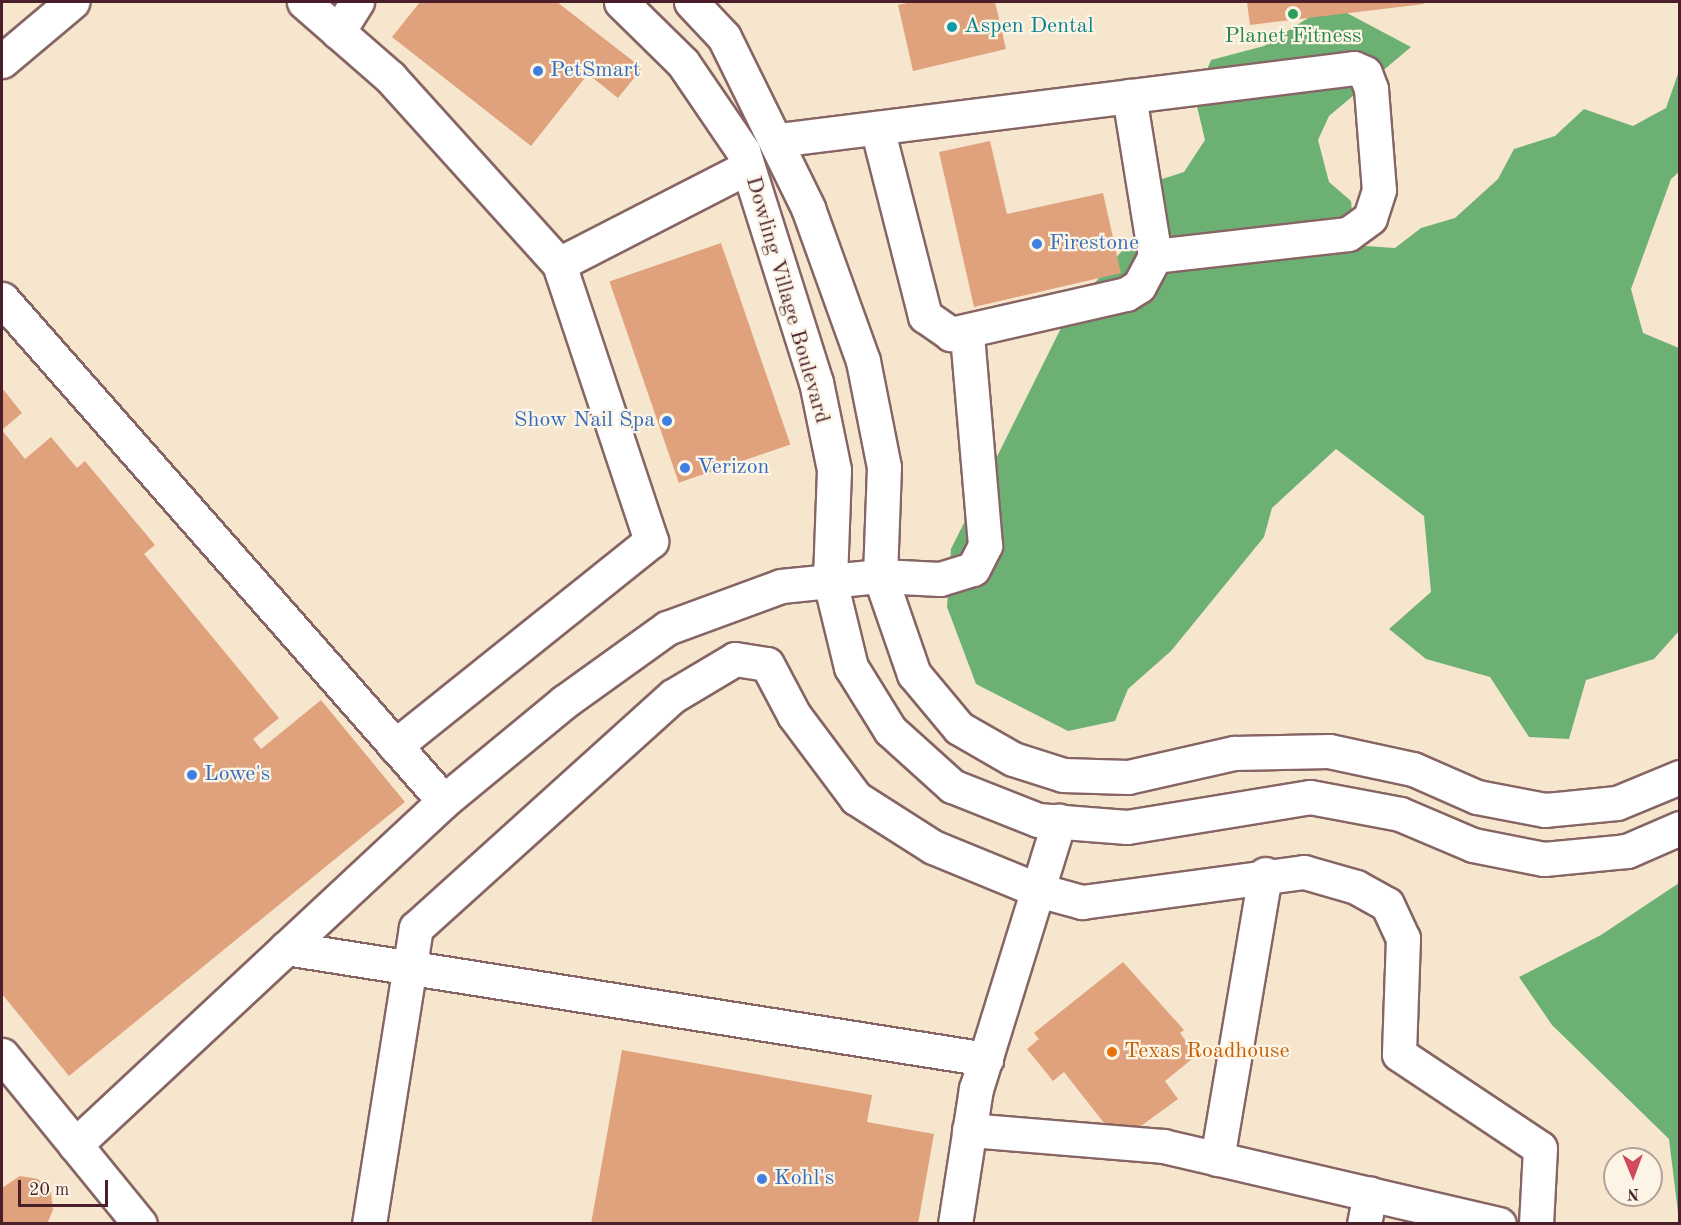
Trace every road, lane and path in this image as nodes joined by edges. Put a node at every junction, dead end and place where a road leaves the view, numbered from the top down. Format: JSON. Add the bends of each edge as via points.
{"nodes":[{"id":1,"x":72,"y":2,"type":"edge"},
{"id":2,"x":304,"y":2,"type":"edge"},
{"id":3,"x":357,"y":2,"type":"edge"},
{"id":4,"x":621,"y":2,"type":"edge"},
{"id":5,"x":691,"y":2,"type":"edge"},
{"id":6,"x":338,"y":32,"type":"junction"},
{"id":7,"x":2,"y":61,"type":"edge"},
{"id":8,"x":1129,"y":96,"type":"junction"},
{"id":9,"x":877,"y":128,"type":"junction"},
{"id":10,"x":778,"y":140,"type":"junction"},
{"id":11,"x":748,"y":167,"type":"junction"},
{"id":12,"x":1155,"y":256,"type":"junction"},
{"id":13,"x":559,"y":264,"type":"junction"},
{"id":14,"x":2,"y":300,"type":"edge"},
{"id":15,"x":967,"y":334,"type":"junction"},
{"id":16,"x":880,"y":576,"type":"junction"},
{"id":17,"x":830,"y":581,"type":"junction"},
{"id":18,"x":395,"y":746,"type":"junction"},
{"id":19,"x":1680,"y":777,"type":"edge"},
{"id":20,"x":444,"y":801,"type":"junction"},
{"id":21,"x":1059,"y":821,"type":"junction"},
{"id":22,"x":1680,"y":828,"type":"edge"},
{"id":23,"x":1265,"y":874,"type":"junction"},
{"id":24,"x":1038,"y":890,"type":"junction"},
{"id":25,"x":286,"y":948,"type":"junction"},
{"id":26,"x":408,"y":967,"type":"junction"},
{"id":27,"x":2,"y":1055,"type":"edge"},
{"id":28,"x":986,"y":1059,"type":"junction"},
{"id":29,"x":969,"y":1130,"type":"junction"},
{"id":30,"x":75,"y":1144,"type":"junction"},
{"id":31,"x":1217,"y":1159,"type":"junction"},
{"id":32,"x":1367,"y":1209,"type":"edge"},
{"id":33,"x":140,"y":1224,"type":"edge"},
{"id":34,"x":369,"y":1224,"type":"edge"},
{"id":35,"x":954,"y":1224,"type":"edge"},
{"id":36,"x":1499,"y":1224,"type":"edge"},
{"id":37,"x":1536,"y":1224,"type":"edge"}],
"edges":[{"from":1,"to":7,"type":"street"},
{"from":2,"to":6,"type":"street"},
{"from":3,"to":6,"type":"street"},
{"from":4,"to":11,"type":"street","name":"Dowling Village Boulevard","via":[[683,63],[743,151]]},
{"from":5,"to":10,"type":"street","name":"Dowling Village Boulevard","via":[[724,37]]},
{"from":6,"to":13,"type":"street","via":[[390,77]]},
{"from":8,"to":9,"type":"street"},
{"from":8,"to":12,"type":"street"},
{"from":8,"to":12,"type":"street","via":[[1354,68],[1365,73],[1371,89],[1379,190],[1370,218],[1359,229]]},
{"from":9,"to":10,"type":"street"},
{"from":9,"to":15,"type":"street","via":[[925,316],[936,328]]},
{"from":10,"to":16,"type":"street","name":"Dowling Village Boulevard","via":[[863,361],[884,467]]},
{"from":11,"to":13,"type":"street"},
{"from":11,"to":17,"type":"street","name":"Dowling Village Boulevard","via":[[816,382],[834,470]]},
{"from":12,"to":15,"type":"street","via":[[1139,286],[1126,294]]},
{"from":13,"to":18,"type":"street","via":[[651,541]]},
{"from":14,"to":18,"type":"street"},
{"from":15,"to":16,"type":"street","via":[[985,545],[981,559],[973,569],[940,579]]},
{"from":16,"to":17,"type":"street"},
{"from":16,"to":19,"type":"street","name":"Dowling Village Boulevard","via":[[914,674],[959,728],[1013,759],[1064,775],[1128,777],[1234,753],[1329,751],[1413,769],[1477,797],[1545,810],[1617,802]]},
{"from":17,"to":20,"type":"street","via":[[781,586],[667,628],[564,702]]},
{"from":17,"to":21,"type":"street","name":"Dowling Village Boulevard","via":[[851,667],[890,730],[952,786],[1038,820]]},
{"from":18,"to":20,"type":"street"},
{"from":20,"to":25,"type":"street"},
{"from":21,"to":22,"type":"street","name":"Dowling Village Boulevard","via":[[1127,827],[1310,797],[1400,814],[1473,844],[1545,859],[1627,851]]},
{"from":21,"to":24,"type":"street"},
{"from":23,"to":24,"type":"street","via":[[1082,902]]},
{"from":23,"to":31,"type":"street"},
{"from":23,"to":37,"type":"street","via":[[1304,872],[1356,887],[1387,904],[1403,938],[1399,1054],[1540,1148]]},
{"from":24,"to":26,"type":"street","via":[[933,848],[856,798],[794,715],[767,664],[735,659],[673,696],[416,928]]},
{"from":24,"to":28,"type":"street"},
{"from":25,"to":26,"type":"street"},
{"from":25,"to":30,"type":"street"},
{"from":26,"to":28,"type":"street"},
{"from":26,"to":34,"type":"street"},
{"from":27,"to":30,"type":"street"},
{"from":28,"to":29,"type":"street"},
{"from":29,"to":31,"type":"street","via":[[1163,1146]]},
{"from":29,"to":35,"type":"street"},
{"from":30,"to":33,"type":"street"},
{"from":31,"to":32,"type":"street"},
{"from":32,"to":36,"type":"street"}]}
